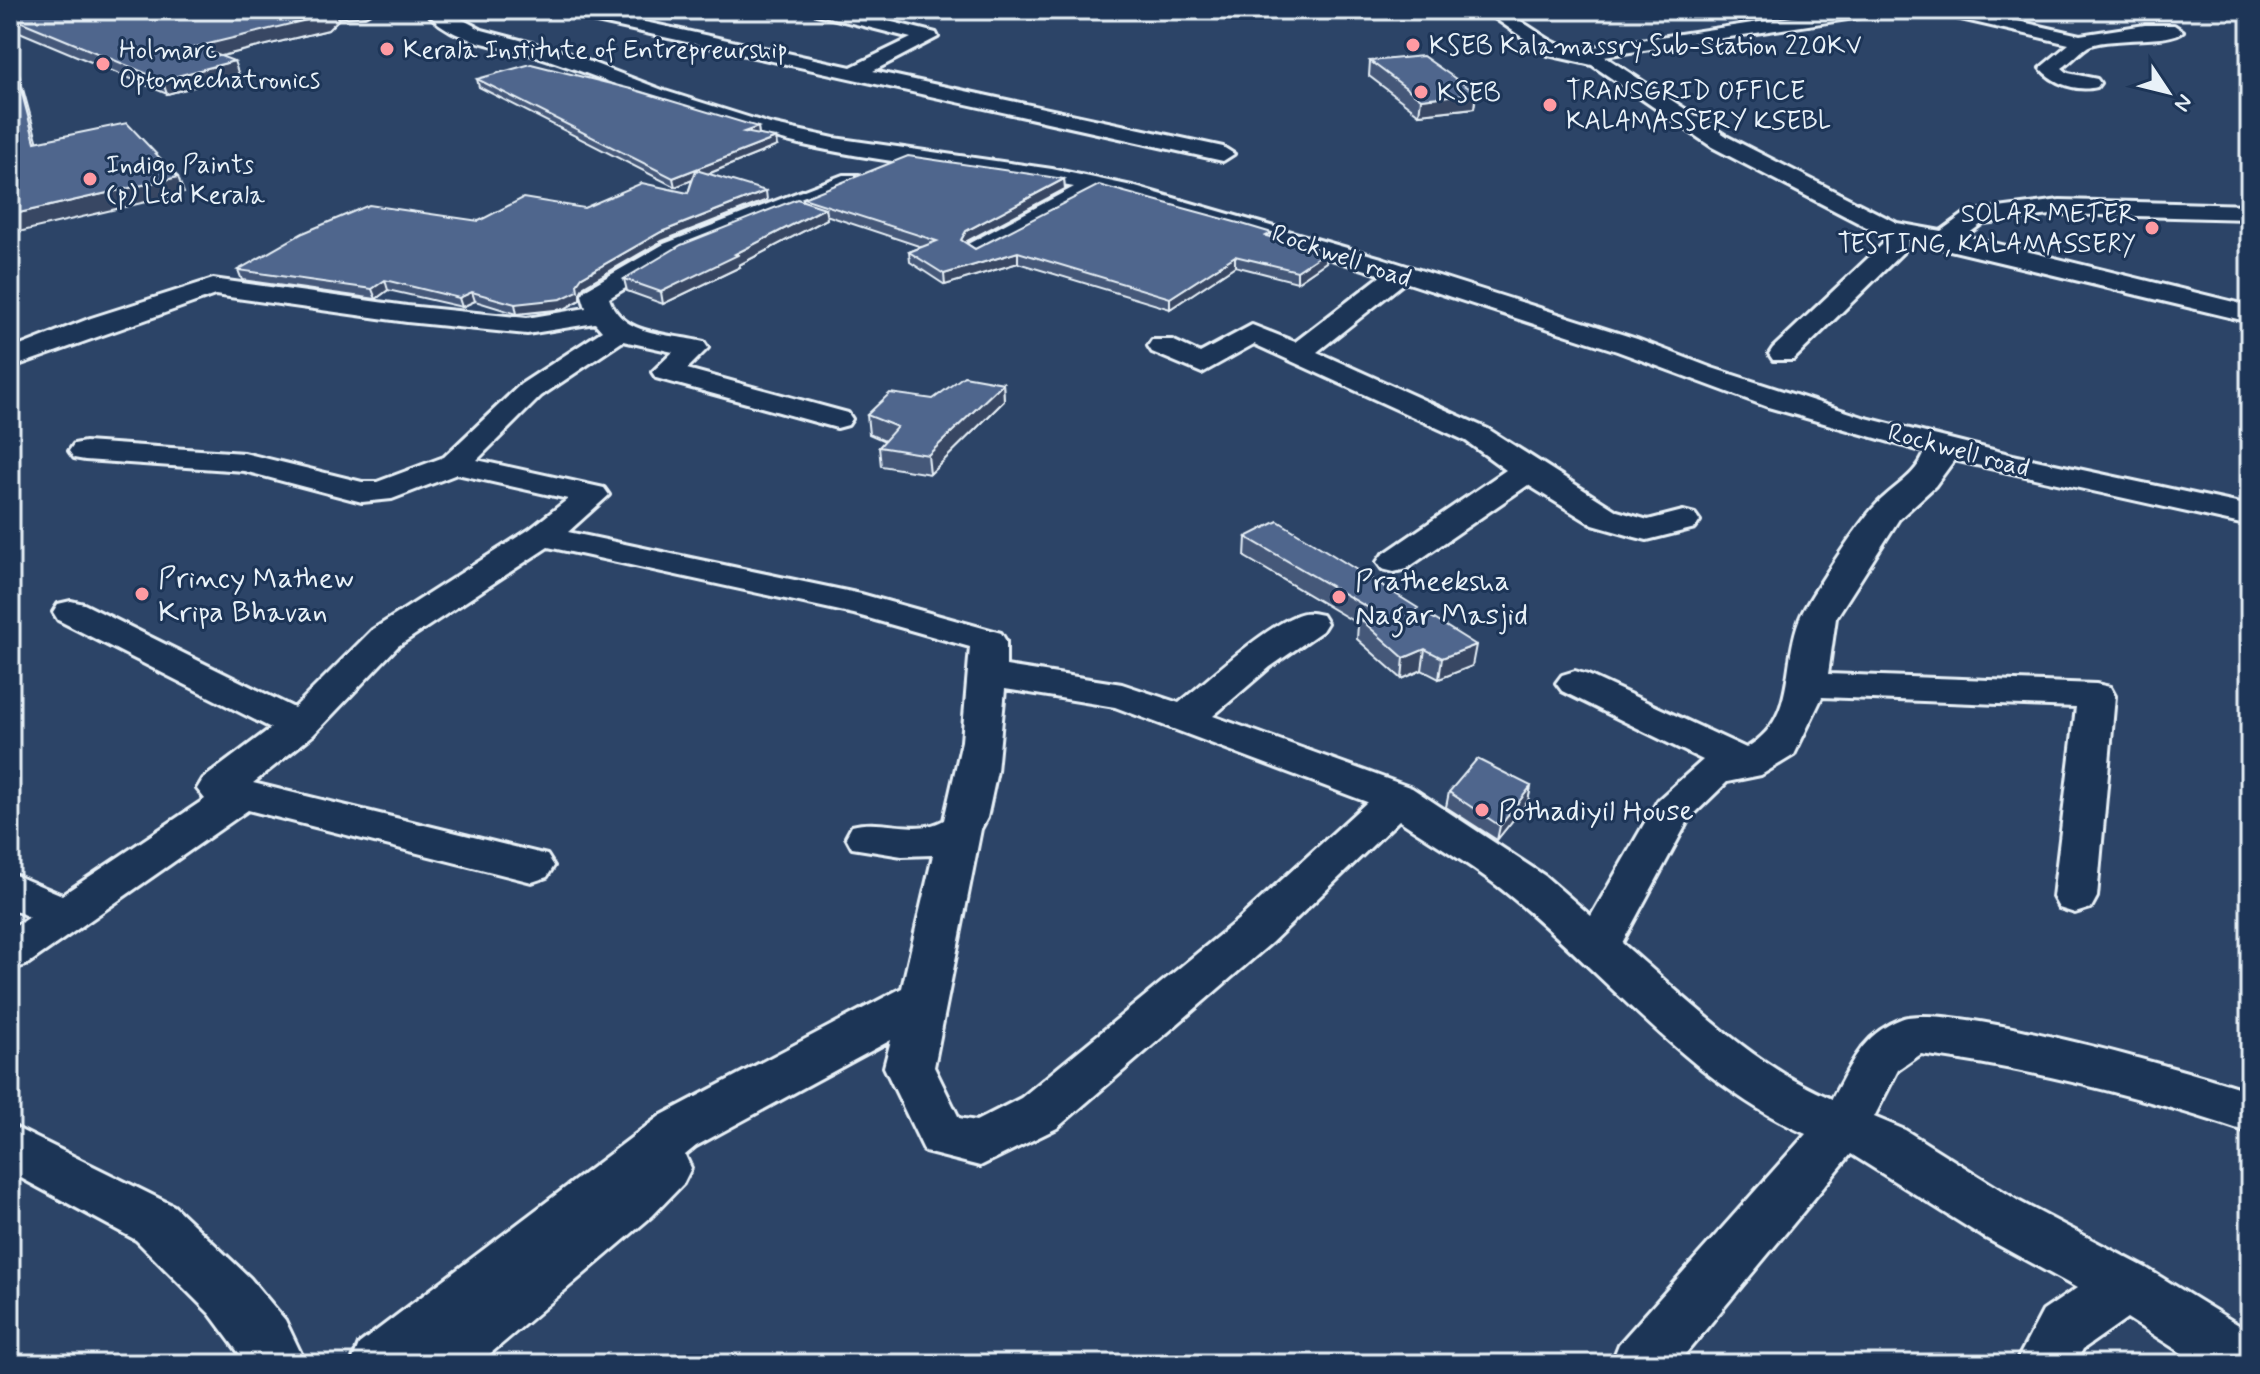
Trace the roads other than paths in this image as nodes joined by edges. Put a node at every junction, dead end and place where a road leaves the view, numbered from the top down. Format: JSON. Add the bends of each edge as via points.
{"nodes":[{"id":1,"x":204,"y":10,"type":"edge"},
{"id":2,"x":365,"y":10,"type":"edge"},
{"id":3,"x":434,"y":10,"type":"edge"},
{"id":4,"x":822,"y":10,"type":"edge"},
{"id":5,"x":1492,"y":10,"type":"edge"},
{"id":6,"x":1874,"y":10,"type":"edge"},
{"id":7,"x":1945,"y":10,"type":"edge"},
{"id":8,"x":573,"y":11,"type":"edge"},
{"id":9,"x":2174,"y":31,"type":"dead end"},
{"id":10,"x":2080,"y":41,"type":"junction"},
{"id":11,"x":1573,"y":56,"type":"junction"},
{"id":12,"x":854,"y":73,"type":"junction"},
{"id":13,"x":2090,"y":83,"type":"dead end"},
{"id":14,"x":1223,"y":154,"type":"dead end"},
{"id":15,"x":909,"y":155,"type":"junction"},
{"id":16,"x":1097,"y":184,"type":"junction"},
{"id":17,"x":2250,"y":212,"type":"edge"},
{"id":18,"x":1890,"y":229,"type":"junction"},
{"id":19,"x":1946,"y":239,"type":"junction"},
{"id":20,"x":977,"y":249,"type":"edge"},
{"id":21,"x":1399,"y":274,"type":"junction"},
{"id":22,"x":2250,"y":314,"type":"edge"},
{"id":23,"x":609,"y":323,"type":"junction"},
{"id":24,"x":1162,"y":346,"type":"dead end"},
{"id":25,"x":1298,"y":353,"type":"junction"},
{"id":26,"x":1783,"y":354,"type":"dead end"},
{"id":27,"x":10,"y":360,"type":"edge"},
{"id":28,"x":837,"y":419,"type":"dead end"},
{"id":29,"x":1942,"y":445,"type":"junction"},
{"id":30,"x":85,"y":451,"type":"dead end"},
{"id":31,"x":455,"y":464,"type":"junction"},
{"id":32,"x":1526,"y":470,"type":"junction"},
{"id":33,"x":2250,"y":516,"type":"edge"},
{"id":34,"x":1683,"y":521,"type":"dead end"},
{"id":35,"x":542,"y":536,"type":"junction"},
{"id":36,"x":1394,"y":562,"type":"dead end"},
{"id":37,"x":71,"y":612,"type":"dead end"},
{"id":38,"x":1309,"y":623,"type":"dead end"},
{"id":39,"x":989,"y":675,"type":"junction"},
{"id":40,"x":1575,"y":683,"type":"dead end"},
{"id":41,"x":1807,"y":685,"type":"junction"},
{"id":42,"x":1186,"y":718,"type":"junction"},
{"id":43,"x":299,"y":726,"type":"junction"},
{"id":44,"x":1747,"y":765,"type":"junction"},
{"id":45,"x":243,"y":794,"type":"junction"},
{"id":46,"x":1397,"y":798,"type":"junction"},
{"id":47,"x":960,"y":830,"type":"junction"},
{"id":48,"x":867,"y":837,"type":"dead end"},
{"id":49,"x":532,"y":866,"type":"dead end"},
{"id":50,"x":10,"y":889,"type":"edge"},
{"id":51,"x":2075,"y":897,"type":"dead end"},
{"id":52,"x":65,"y":916,"type":"junction"},
{"id":53,"x":1598,"y":945,"type":"junction"},
{"id":54,"x":10,"y":953,"type":"edge"},
{"id":55,"x":924,"y":999,"type":"junction"},
{"id":56,"x":909,"y":1067,"type":"junction"},
{"id":57,"x":2250,"y":1112,"type":"edge"},
{"id":58,"x":1844,"y":1126,"type":"junction"},
{"id":59,"x":10,"y":1147,"type":"edge"},
{"id":60,"x":2126,"y":1286,"type":"junction"},
{"id":61,"x":277,"y":1364,"type":"edge"},
{"id":62,"x":380,"y":1364,"type":"edge"},
{"id":63,"x":434,"y":1364,"type":"edge"},
{"id":64,"x":1640,"y":1364,"type":"edge"},
{"id":65,"x":2044,"y":1364,"type":"edge"},
{"id":66,"x":2250,"y":1364,"type":"edge"}],
"edges":[{"from":1,"to":2,"type":"street","via":[[199,14]]},
{"from":3,"to":15,"type":"street","name":"Rockwell road","via":[[447,24],[552,54],[682,106],[821,142]]},
{"from":4,"to":12,"type":"street","via":[[929,37]]},
{"from":5,"to":11,"type":"street","via":[[1555,51]]},
{"from":6,"to":11,"type":"street"},
{"from":7,"to":10,"type":"street"},
{"from":8,"to":12,"type":"street"},
{"from":9,"to":10,"type":"street"},
{"from":10,"to":13,"type":"street","via":[[2050,68],[2062,78]]},
{"from":11,"to":18,"type":"street","via":[[1599,61],[1720,142]]},
{"from":12,"to":14,"type":"street"},
{"from":15,"to":16,"type":"street","name":"Rockwell road"},
{"from":15,"to":23,"type":"street","via":[[673,249],[595,295]]},
{"from":16,"to":20,"type":"street"},
{"from":16,"to":21,"type":"street","name":"Rockwell road","via":[[1240,221]]},
{"from":17,"to":19,"type":"street","via":[[2060,207],[1976,217]]},
{"from":18,"to":19,"type":"street"},
{"from":18,"to":26,"type":"street","via":[[1898,243]]},
{"from":19,"to":22,"type":"street"},
{"from":21,"to":25,"type":"street"},
{"from":21,"to":29,"type":"street","name":"Rockwell road","via":[[1627,345],[1690,371]]},
{"from":23,"to":27,"type":"street","via":[[527,326],[213,287]]},
{"from":23,"to":28,"type":"street","via":[[694,348],[666,372]]},
{"from":23,"to":31,"type":"street"},
{"from":24,"to":25,"type":"street","via":[[1202,364],[1252,333]]},
{"from":25,"to":32,"type":"street","via":[[1444,418]]},
{"from":29,"to":33,"type":"street","name":"Rockwell road"},
{"from":29,"to":41,"type":"street","via":[[1924,479],[1886,513],[1818,618]]},
{"from":30,"to":31,"type":"street","via":[[244,462],[362,492],[381,492]]},
{"from":31,"to":35,"type":"street","via":[[593,495]]},
{"from":32,"to":34,"type":"street","via":[[1605,518],[1647,530]]},
{"from":32,"to":36,"type":"street"},
{"from":35,"to":39,"type":"street","via":[[988,641]]},
{"from":35,"to":43,"type":"street","via":[[385,638]]},
{"from":37,"to":43,"type":"street"},
{"from":38,"to":42,"type":"street"},
{"from":39,"to":42,"type":"street","via":[[1122,696]]},
{"from":39,"to":47,"type":"street","via":[[972,807]]},
{"from":40,"to":44,"type":"street"},
{"from":41,"to":44,"type":"street","via":[[1780,746]]},
{"from":41,"to":51,"type":"street","via":[[2096,696]]},
{"from":42,"to":46,"type":"street"},
{"from":43,"to":45,"type":"street","via":[[218,789]]},
{"from":44,"to":53,"type":"street","via":[[1715,770],[1673,810]]},
{"from":45,"to":49,"type":"street"},
{"from":45,"to":52,"type":"street"},
{"from":46,"to":53,"type":"street","via":[[1529,887]]},
{"from":46,"to":56,"type":"street","via":[[1255,931],[1039,1113],[980,1144],[943,1137]]},
{"from":47,"to":48,"type":"street","via":[[939,840]]},
{"from":47,"to":55,"type":"street"},
{"from":50,"to":52,"type":"street"},
{"from":52,"to":54,"type":"street"},
{"from":53,"to":58,"type":"street","via":[[1731,1062],[1792,1105]]},
{"from":55,"to":56,"type":"street"},
{"from":55,"to":62,"type":"street","via":[[678,1131]]},
{"from":56,"to":63,"type":"street","via":[[880,1044],[732,1102],[633,1199]]},
{"from":57,"to":58,"type":"street","via":[[2186,1091],[1985,1043],[1914,1034],[1880,1056]]},
{"from":58,"to":60,"type":"street"},
{"from":58,"to":64,"type":"street"},
{"from":59,"to":61,"type":"street","via":[[155,1223],[230,1296],[265,1339]]},
{"from":60,"to":65,"type":"street","via":[[2063,1330]]},
{"from":60,"to":66,"type":"street"}]}
